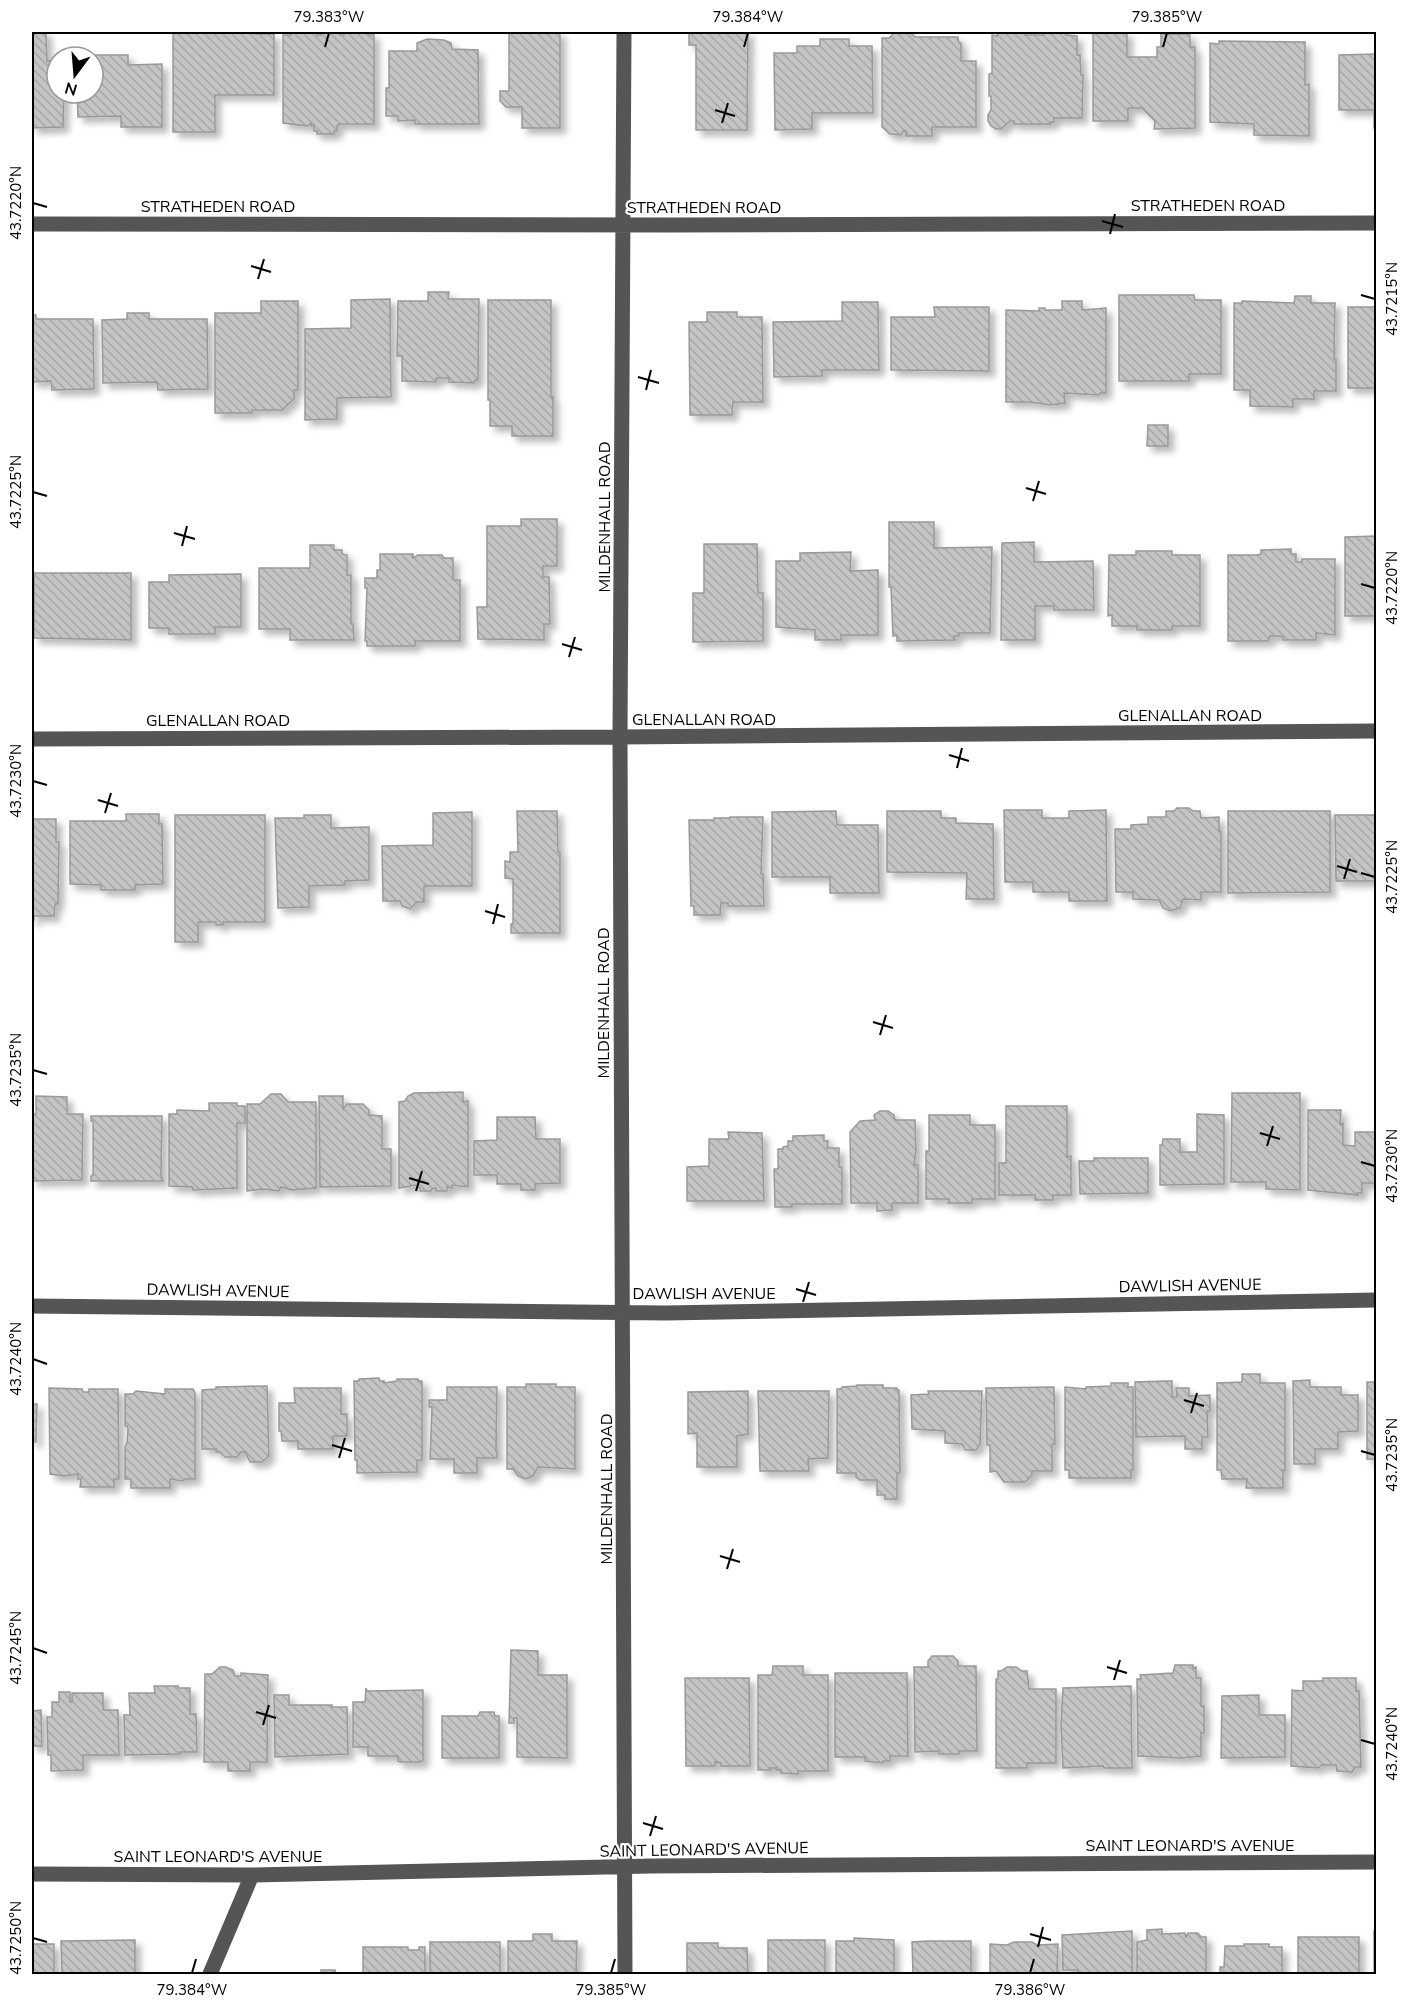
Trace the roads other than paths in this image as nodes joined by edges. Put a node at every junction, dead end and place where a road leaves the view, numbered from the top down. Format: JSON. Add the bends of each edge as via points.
{"nodes":[{"id":1,"x":624,"y":32,"type":"edge"},
{"id":2,"x":1377,"y":223,"type":"edge"},
{"id":3,"x":32,"y":224,"type":"edge"},
{"id":4,"x":624,"y":225,"type":"junction"},
{"id":5,"x":1377,"y":731,"type":"edge"},
{"id":6,"x":620,"y":737,"type":"junction"},
{"id":7,"x":32,"y":738,"type":"edge"},
{"id":8,"x":1377,"y":1300,"type":"edge"},
{"id":9,"x":32,"y":1306,"type":"edge"},
{"id":10,"x":623,"y":1312,"type":"junction"},
{"id":11,"x":1377,"y":1862,"type":"edge"},
{"id":12,"x":624,"y":1867,"type":"junction"},
{"id":13,"x":32,"y":1874,"type":"edge"},
{"id":14,"x":252,"y":1875,"type":"junction"},
{"id":15,"x":210,"y":1974,"type":"edge"},
{"id":16,"x":624,"y":1974,"type":"edge"}],
"edges":[{"from":1,"to":4,"type":"street","name":"MILDENHALL ROAD"},
{"from":2,"to":4,"type":"street","name":"STRATHEDEN ROAD"},
{"from":3,"to":4,"type":"street","name":"STRATHEDEN ROAD"},
{"from":4,"to":6,"type":"street","name":"MILDENHALL ROAD"},
{"from":5,"to":6,"type":"street","name":"GLENALLAN ROAD"},
{"from":6,"to":7,"type":"street","name":"GLENALLAN ROAD"},
{"from":6,"to":10,"type":"street","name":"MILDENHALL ROAD"},
{"from":8,"to":10,"type":"street","name":"DAWLISH AVENUE"},
{"from":9,"to":10,"type":"street","name":"DAWLISH AVENUE"},
{"from":10,"to":12,"type":"street","name":"MILDENHALL ROAD"},
{"from":11,"to":12,"type":"street","name":"SAINT LEONARD'S AVENUE"},
{"from":12,"to":14,"type":"street","name":"SAINT LEONARD'S AVENUE"},
{"from":12,"to":16,"type":"street","name":"MILDENHALL ROAD"},
{"from":13,"to":14,"type":"street","name":"SAINT LEONARD'S AVENUE"},
{"from":14,"to":15,"type":"street"}]}
